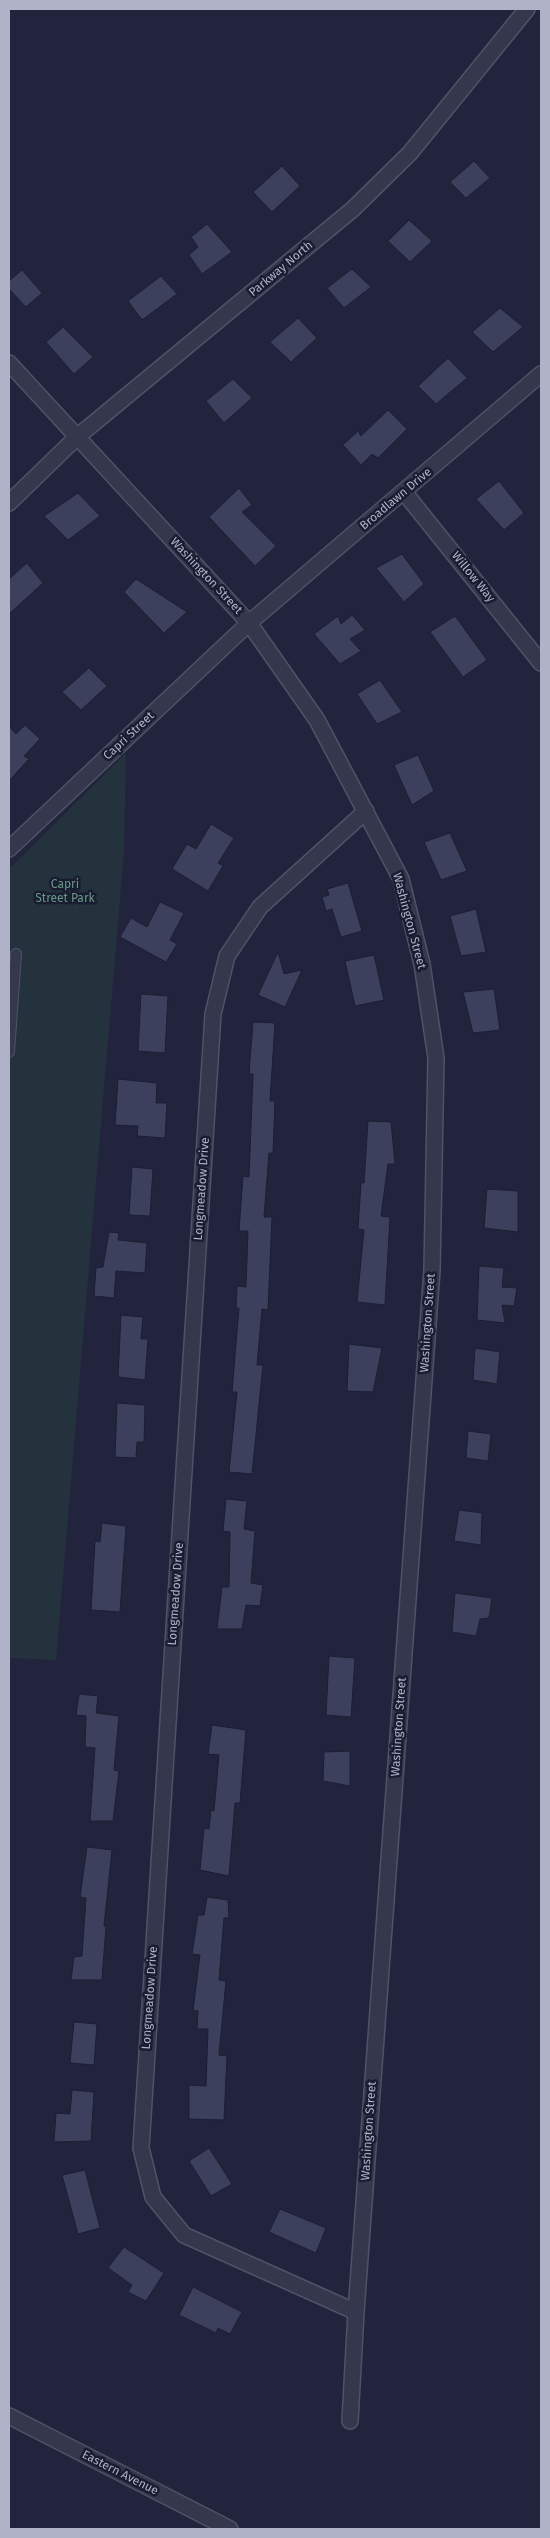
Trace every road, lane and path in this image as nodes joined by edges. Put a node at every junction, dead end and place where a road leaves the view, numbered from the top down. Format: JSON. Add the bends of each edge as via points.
{"nodes":[{"id":1,"x":527,"y":9,"type":"edge"},
{"id":2,"x":9,"y":363,"type":"edge"},
{"id":3,"x":541,"y":374,"type":"edge"},
{"id":4,"x":77,"y":437,"type":"junction"},
{"id":5,"x":404,"y":492,"type":"junction"},
{"id":6,"x":9,"y":503,"type":"edge"},
{"id":7,"x":249,"y":622,"type":"junction"},
{"id":8,"x":541,"y":663,"type":"edge"},
{"id":9,"x":366,"y":810,"type":"junction"},
{"id":10,"x":9,"y":849,"type":"edge"},
{"id":11,"x":16,"y":954,"type":"dead end"},
{"id":12,"x":10,"y":1033,"type":"edge"},
{"id":13,"x":9,"y":1052,"type":"edge"},
{"id":14,"x":356,"y":2312,"type":"junction"},
{"id":15,"x":9,"y":2416,"type":"edge"},
{"id":16,"x":350,"y":2421,"type":"dead end"},
{"id":17,"x":222,"y":2527,"type":"edge"}],
"edges":[{"from":1,"to":4,"type":"street","name":"Parkway North","via":[[410,153],[353,209]]},
{"from":2,"to":4,"type":"street","name":"Washington Street"},
{"from":3,"to":5,"type":"street","name":"Broadlawn Drive"},
{"from":4,"to":6,"type":"street","name":"Parkway North"},
{"from":4,"to":7,"type":"street","name":"Washington Street"},
{"from":5,"to":7,"type":"street","name":"Broadlawn Drive"},
{"from":5,"to":8,"type":"street","name":"Willow Way"},
{"from":7,"to":9,"type":"street","name":"Washington Street","via":[[318,720]]},
{"from":7,"to":10,"type":"street","name":"Capri Street"},
{"from":9,"to":14,"type":"street","name":"Washington Street","via":[[401,879],[422,964],[436,1058],[432,1270]]},
{"from":9,"to":14,"type":"street","name":"Longmeadow Drive","via":[[260,907],[227,956],[213,1014],[141,2148],[153,2197],[184,2235]]},
{"from":11,"to":12,"type":"lane"},
{"from":12,"to":13,"type":"lane"},
{"from":14,"to":16,"type":"street","name":"Washington Street"},
{"from":15,"to":17,"type":"street","name":"Eastern Avenue"}]}
